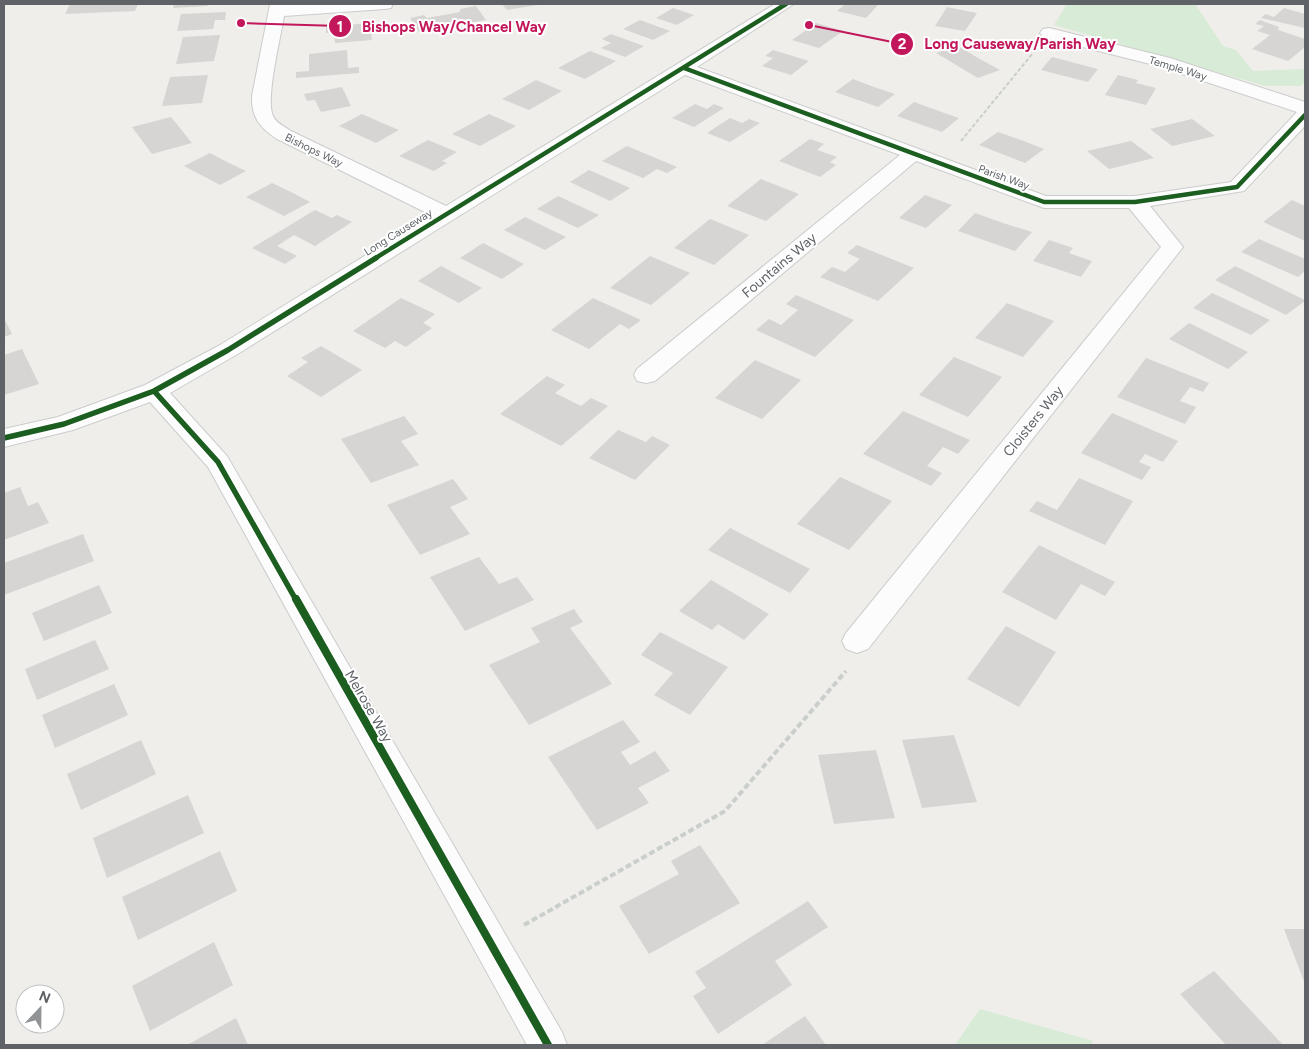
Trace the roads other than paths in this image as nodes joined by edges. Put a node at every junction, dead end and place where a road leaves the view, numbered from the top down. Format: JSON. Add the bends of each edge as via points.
{"nodes":[{"id":1,"x":386,"y":4,"type":"edge"},
{"id":2,"x":786,"y":4,"type":"edge"},
{"id":3,"x":278,"y":8,"type":"edge"},
{"id":4,"x":1049,"y":33,"type":"road end"},
{"id":5,"x":684,"y":68,"type":"junction"},
{"id":6,"x":1305,"y":108,"type":"edge"},
{"id":7,"x":1305,"y":115,"type":"edge"},
{"id":8,"x":912,"y":154,"type":"junction"},
{"id":9,"x":1135,"y":202,"type":"junction"},
{"id":10,"x":446,"y":214,"type":"junction"},
{"id":11,"x":646,"y":375,"type":"dead end"},
{"id":12,"x":154,"y":391,"type":"junction"},
{"id":13,"x":4,"y":438,"type":"edge"},
{"id":14,"x":857,"y":641,"type":"road end"},
{"id":15,"x":548,"y":1045,"type":"edge"}],
"edges":[{"from":1,"to":3,"type":"street"},
{"from":2,"to":5,"type":"street","name":"Long Causeway"},
{"from":3,"to":10,"type":"street","name":"Bishops Way","via":[[260,108],[271,127]]},
{"from":4,"to":6,"type":"street","name":"Temple Way","via":[[1164,62]]},
{"from":5,"to":8,"type":"street","name":"Parish Way"},
{"from":5,"to":10,"type":"street","name":"Long Causeway"},
{"from":7,"to":9,"type":"street","name":"Parish Way","via":[[1237,187]]},
{"from":8,"to":9,"type":"street","name":"Parish Way","via":[[1044,202]]},
{"from":8,"to":11,"type":"street","name":"Fountains Way"},
{"from":9,"to":14,"type":"street","name":"Cloisters Way","via":[[1172,247]]},
{"from":10,"to":12,"type":"street","name":"Long Causeway","via":[[228,350]]},
{"from":12,"to":13,"type":"street","name":"Long Causeway","via":[[64,424]]},
{"from":12,"to":15,"type":"street","name":"Melrose Way","via":[[218,462]]}]}
